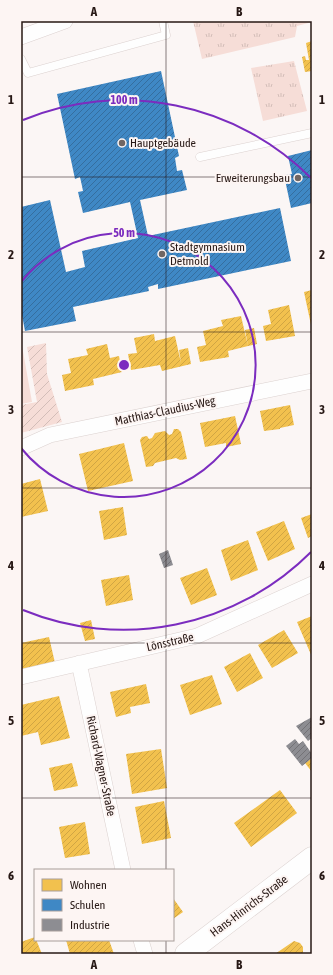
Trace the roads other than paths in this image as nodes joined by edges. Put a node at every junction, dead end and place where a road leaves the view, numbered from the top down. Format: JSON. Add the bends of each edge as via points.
{"nodes":[{"id":1,"x":65,"y":21,"type":"edge"},
{"id":2,"x":163,"y":21,"type":"edge"},
{"id":3,"x":21,"y":37,"type":"edge"},
{"id":4,"x":21,"y":59,"type":"edge"},
{"id":5,"x":25,"y":74,"type":"edge"},
{"id":6,"x":312,"y":133,"type":"edge"},
{"id":7,"x":200,"y":157,"type":"dead end"},
{"id":8,"x":312,"y":381,"type":"edge"},
{"id":9,"x":21,"y":448,"type":"edge"},
{"id":10,"x":312,"y":584,"type":"edge"},
{"id":11,"x":79,"y":663,"type":"junction"},
{"id":12,"x":21,"y":677,"type":"edge"},
{"id":13,"x":312,"y":858,"type":"edge"},
{"id":14,"x":123,"y":869,"type":"edge"},
{"id":15,"x":141,"y":941,"type":"edge"},
{"id":16,"x":145,"y":954,"type":"edge"},
{"id":17,"x":186,"y":954,"type":"edge"}],
"edges":[{"from":1,"to":3,"type":"street"},
{"from":2,"to":5,"type":"lane","via":[[166,35]]},
{"from":4,"to":5,"type":"lane"},
{"from":6,"to":7,"type":"lane"},
{"from":8,"to":9,"type":"street","name":"Matthias-Claudius-Weg","via":[[50,435]]},
{"from":10,"to":11,"type":"street","name":"Lönsstraße","via":[[197,636]]},
{"from":11,"to":12,"type":"street","name":"Lönsstraße"},
{"from":11,"to":14,"type":"street","name":"Richard-Wagner-Straße"},
{"from":13,"to":17,"type":"main road","name":"Hans-Hinrichs-Straße"},
{"from":15,"to":16,"type":"street"}]}
